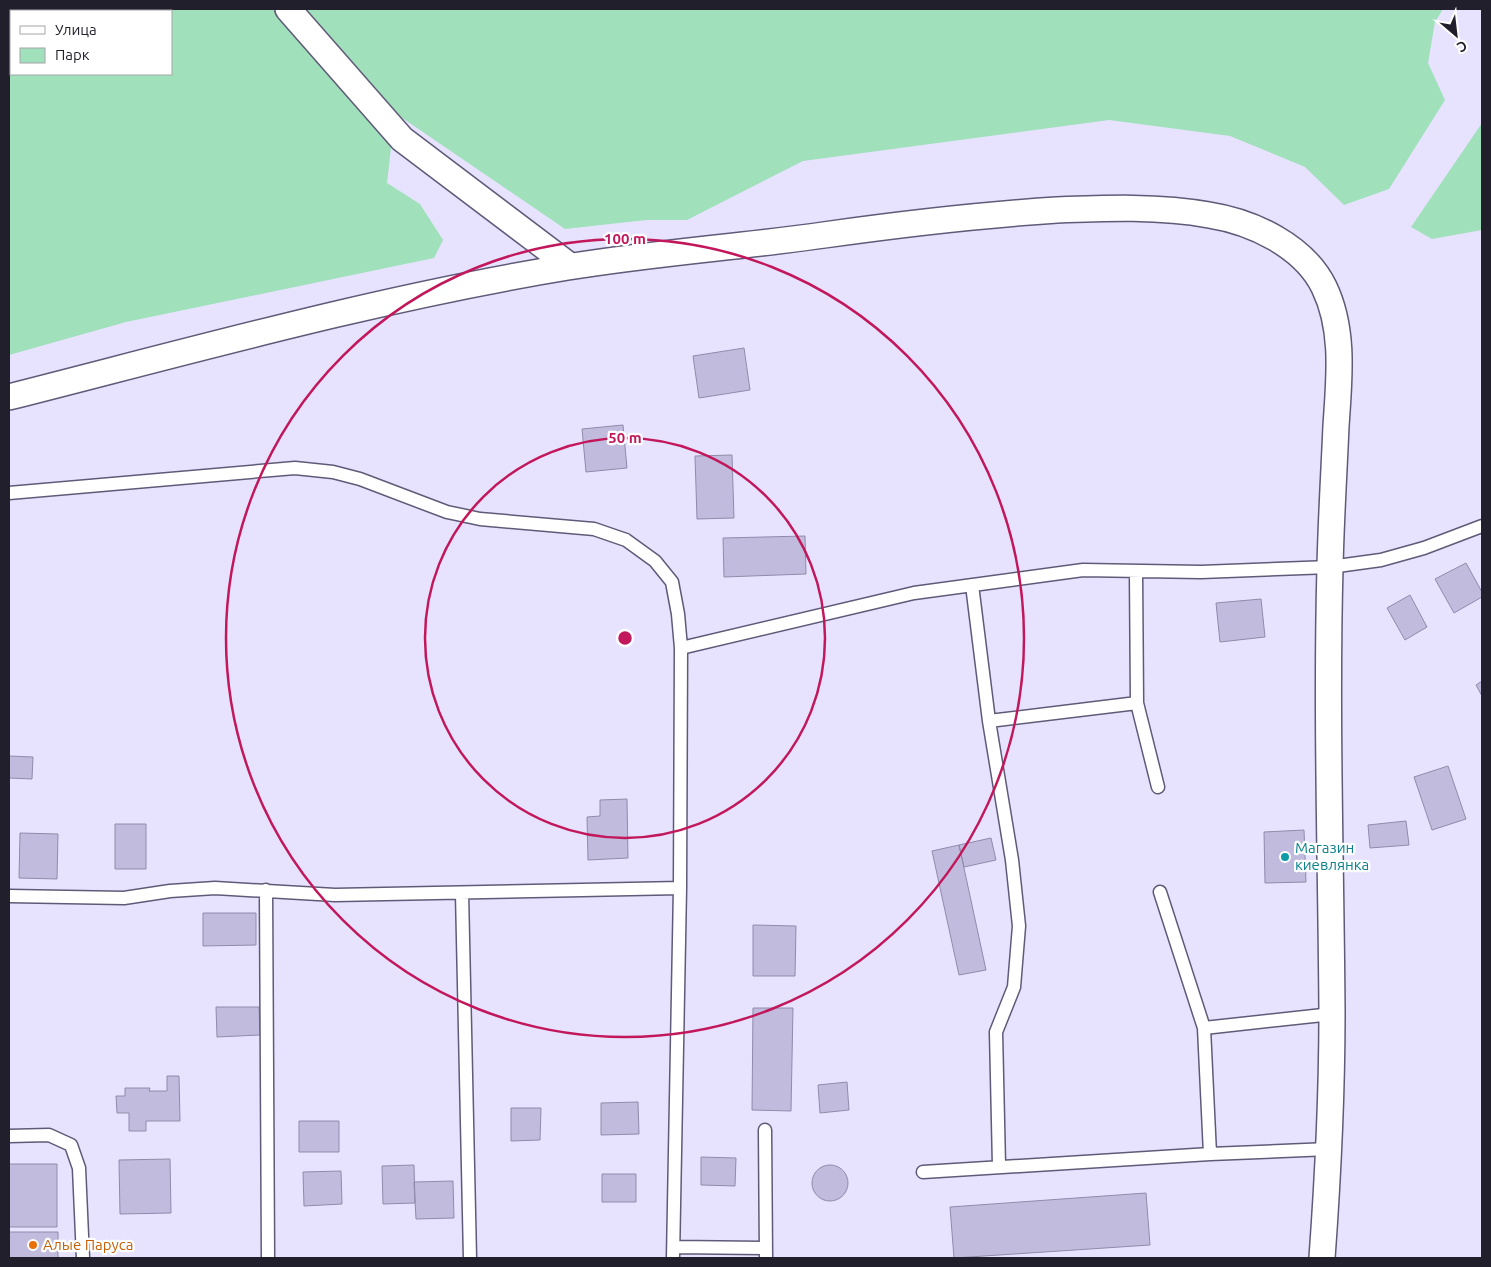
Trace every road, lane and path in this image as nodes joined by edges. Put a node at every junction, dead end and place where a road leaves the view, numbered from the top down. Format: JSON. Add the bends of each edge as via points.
{"nodes":[{"id":1,"x":288,"y":9,"type":"edge"},
{"id":2,"x":570,"y":266,"type":"junction"},
{"id":3,"x":9,"y":398,"type":"edge"},
{"id":4,"x":9,"y":493,"type":"edge"},
{"id":5,"x":1482,"y":526,"type":"edge"},
{"id":6,"x":1330,"y":568,"type":"junction"},
{"id":7,"x":1136,"y":572,"type":"junction"},
{"id":8,"x":972,"y":585,"type":"junction"},
{"id":9,"x":680,"y":648,"type":"junction"},
{"id":10,"x":1137,"y":703,"type":"junction"},
{"id":11,"x":989,"y":721,"type":"junction"},
{"id":12,"x":1158,"y":787,"type":"dead end"},
{"id":13,"x":680,"y":888,"type":"junction"},
{"id":14,"x":266,"y":890,"type":"junction"},
{"id":15,"x":1160,"y":892,"type":"dead end"},
{"id":16,"x":462,"y":893,"type":"junction"},
{"id":17,"x":9,"y":896,"type":"edge"},
{"id":18,"x":1332,"y":1014,"type":"junction"},
{"id":19,"x":1204,"y":1028,"type":"junction"},
{"id":20,"x":765,"y":1130,"type":"dead end"},
{"id":21,"x":9,"y":1136,"type":"edge"},
{"id":22,"x":1329,"y":1149,"type":"junction"},
{"id":23,"x":1210,"y":1154,"type":"junction"},
{"id":24,"x":999,"y":1166,"type":"junction"},
{"id":25,"x":923,"y":1172,"type":"dead end"},
{"id":26,"x":674,"y":1253,"type":"edge"},
{"id":27,"x":766,"y":1253,"type":"edge"},
{"id":28,"x":82,"y":1258,"type":"edge"},
{"id":29,"x":268,"y":1258,"type":"edge"},
{"id":30,"x":470,"y":1258,"type":"edge"},
{"id":31,"x":1322,"y":1258,"type":"edge"}],
"edges":[{"from":1,"to":2,"type":"street","via":[[402,139]]},
{"from":2,"to":3,"type":"street","via":[[354,309]]},
{"from":2,"to":6,"type":"street","via":[[924,220],[1018,212],[1153,209],[1208,214],[1242,222],[1272,236],[1298,255],[1322,282],[1334,314],[1340,358]]},
{"from":4,"to":9,"type":"lane","via":[[295,468],[360,479],[447,512],[480,519],[594,529],[626,540],[655,561],[672,582]]},
{"from":5,"to":6,"type":"lane","via":[[1381,560]]},
{"from":6,"to":7,"type":"lane"},
{"from":6,"to":18,"type":"street"},
{"from":7,"to":8,"type":"lane","via":[[1083,570]]},
{"from":7,"to":10,"type":"lane"},
{"from":8,"to":9,"type":"lane","via":[[914,593]]},
{"from":8,"to":11,"type":"lane"},
{"from":9,"to":13,"type":"lane"},
{"from":10,"to":11,"type":"lane"},
{"from":10,"to":12,"type":"lane"},
{"from":11,"to":24,"type":"lane","via":[[1020,926],[1014,987],[996,1032]]},
{"from":13,"to":16,"type":"lane"},
{"from":13,"to":26,"type":"lane"},
{"from":14,"to":16,"type":"lane","via":[[336,895]]},
{"from":14,"to":17,"type":"lane","via":[[216,888],[124,898]]},
{"from":14,"to":29,"type":"lane"},
{"from":15,"to":19,"type":"lane"},
{"from":16,"to":30,"type":"lane"},
{"from":18,"to":19,"type":"lane"},
{"from":18,"to":22,"type":"street"},
{"from":19,"to":23,"type":"lane"},
{"from":20,"to":27,"type":"lane"},
{"from":21,"to":28,"type":"lane","via":[[49,1135],[70,1145],[79,1168]]},
{"from":22,"to":23,"type":"lane"},
{"from":22,"to":31,"type":"street"},
{"from":23,"to":24,"type":"lane"},
{"from":24,"to":25,"type":"lane"},
{"from":26,"to":27,"type":"lane"}]}
